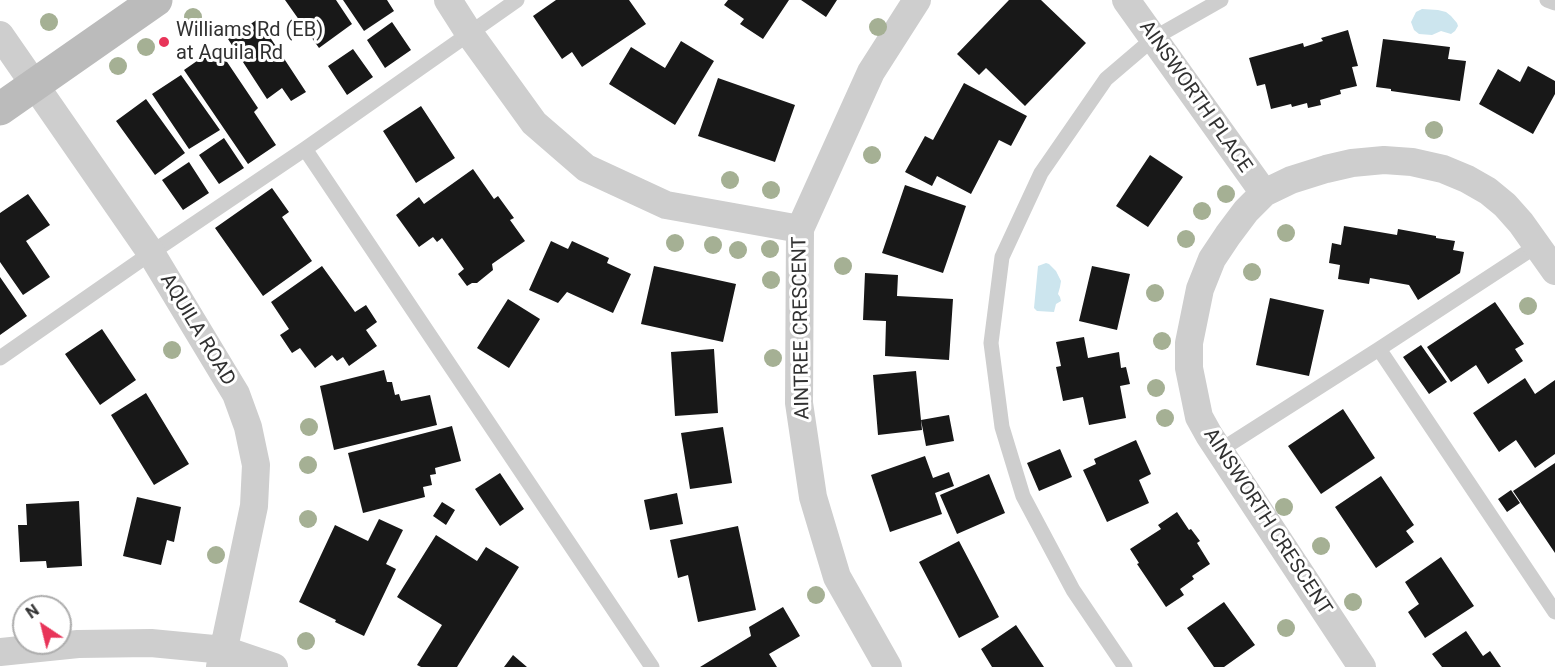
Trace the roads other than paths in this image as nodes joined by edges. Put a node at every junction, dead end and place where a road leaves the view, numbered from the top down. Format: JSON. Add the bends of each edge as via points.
{"nodes":[{"id":1,"x":156,"y":0,"type":"edge"},
{"id":2,"x":448,"y":0,"type":"edge"},
{"id":3,"x":517,"y":0,"type":"edge"},
{"id":4,"x":917,"y":0,"type":"edge"},
{"id":5,"x":1126,"y":0,"type":"edge"},
{"id":6,"x":1221,"y":0,"type":"edge"},
{"id":7,"x":1547,"y":0,"type":"edge"},
{"id":8,"x":1555,"y":3,"type":"edge"},
{"id":9,"x":469,"y":33,"type":"junction"},
{"id":10,"x":0,"y":35,"type":"edge"},
{"id":11,"x":1154,"y":38,"type":"junction"},
{"id":12,"x":34,"y":85,"type":"junction"},
{"id":13,"x":0,"y":109,"type":"edge"},
{"id":14,"x":306,"y":149,"type":"junction"},
{"id":15,"x":1264,"y":193,"type":"junction"},
{"id":16,"x":800,"y":229,"type":"junction"},
{"id":17,"x":1538,"y":245,"type":"junction"},
{"id":18,"x":151,"y":253,"type":"junction"},
{"id":19,"x":1555,"y":271,"type":"edge"},
{"id":20,"x":1380,"y":349,"type":"junction"},
{"id":21,"x":0,"y":358,"type":"edge"},
{"id":22,"x":1219,"y":451,"type":"junction"},
{"id":23,"x":1555,"y":612,"type":"edge"},
{"id":24,"x":0,"y":652,"type":"edge"},
{"id":25,"x":222,"y":659,"type":"edge"},
{"id":26,"x":274,"y":667,"type":"edge"},
{"id":27,"x":652,"y":667,"type":"edge"},
{"id":28,"x":888,"y":667,"type":"edge"},
{"id":29,"x":1125,"y":667,"type":"edge"},
{"id":30,"x":1362,"y":667,"type":"edge"}],
"edges":[{"from":1,"to":12,"type":"street"},
{"from":2,"to":9,"type":"street"},
{"from":3,"to":9,"type":"lane"},
{"from":4,"to":16,"type":"street","name":"AINTREE CRESCENT","via":[[871,72]]},
{"from":5,"to":11,"type":"street","name":"AINSWORTH PLACE"},
{"from":6,"to":11,"type":"lane"},
{"from":7,"to":8,"type":"lane"},
{"from":9,"to":14,"type":"lane"},
{"from":9,"to":16,"type":"street","via":[[534,123],[586,168],[666,205]]},
{"from":10,"to":12,"type":"street","name":"AQUILA ROAD"},
{"from":11,"to":15,"type":"street","name":"AINSWORTH PLACE"},
{"from":11,"to":29,"type":"lane","via":[[1106,79],[1041,173],[1002,257],[991,343],[1002,427],[1023,496],[1072,590]]},
{"from":12,"to":13,"type":"street"},
{"from":12,"to":18,"type":"street","name":"AQUILA ROAD"},
{"from":14,"to":18,"type":"lane"},
{"from":14,"to":27,"type":"lane"},
{"from":15,"to":17,"type":"street","name":"AINSWORTH CRESCENT","via":[[1291,180],[1352,163],[1413,162],[1443,169],[1488,191]]},
{"from":15,"to":22,"type":"street","name":"AINSWORTH CRESCENT","via":[[1227,235],[1212,259],[1193,317],[1189,343],[1192,390],[1199,417]]},
{"from":16,"to":28,"type":"street","name":"AINTREE CRESCENT","via":[[800,403],[813,497],[837,577]]},
{"from":17,"to":19,"type":"street","name":"AINSWORTH CRESCENT"},
{"from":17,"to":20,"type":"lane"},
{"from":18,"to":21,"type":"lane"},
{"from":18,"to":25,"type":"street","name":"AQUILA ROAD","via":[[236,394],[256,465],[254,506]]},
{"from":20,"to":22,"type":"lane"},
{"from":20,"to":23,"type":"lane"},
{"from":22,"to":30,"type":"street","name":"AINSWORTH CRESCENT"},
{"from":24,"to":25,"type":"street","via":[[78,644],[151,643]]},
{"from":25,"to":26,"type":"street"}]}
